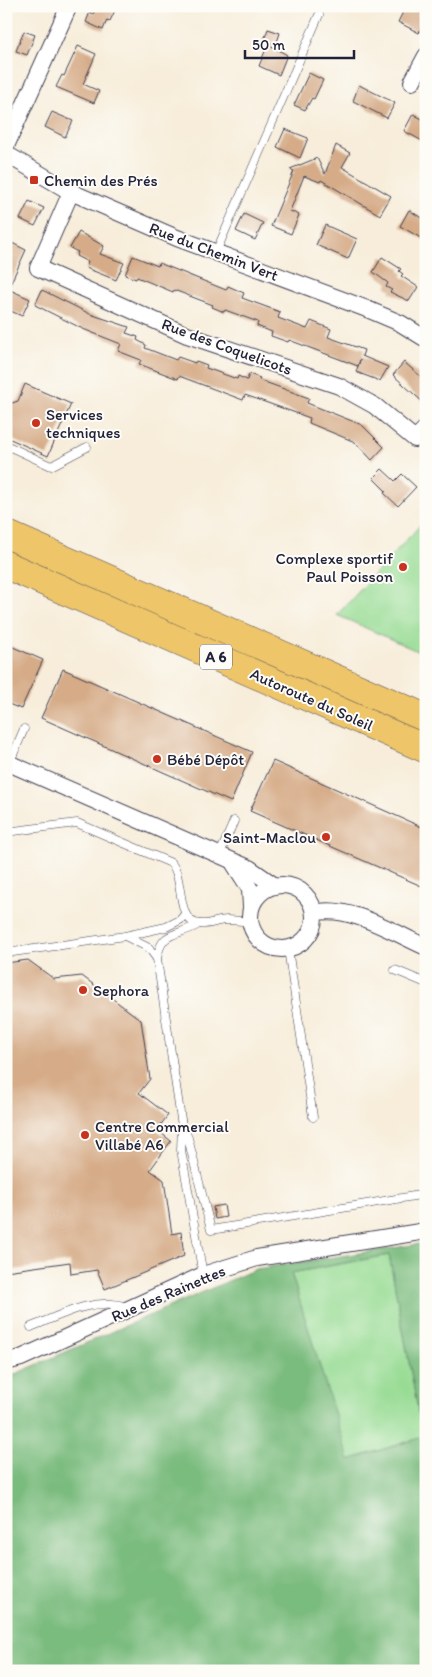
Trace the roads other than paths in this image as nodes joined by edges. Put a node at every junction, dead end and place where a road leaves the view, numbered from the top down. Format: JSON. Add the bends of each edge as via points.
{"nodes":[{"id":1,"x":69,"y":6,"type":"edge"},
{"id":2,"x":320,"y":15,"type":"dead end"},
{"id":3,"x":426,"y":56,"type":"edge"},
{"id":4,"x":412,"y":82,"type":"dead end"},
{"id":5,"x":6,"y":146,"type":"edge"},
{"id":6,"x":6,"y":154,"type":"edge"},
{"id":7,"x":71,"y":192,"type":"junction"},
{"id":8,"x":216,"y":252,"type":"junction"},
{"id":9,"x":426,"y":339,"type":"edge"},
{"id":10,"x":426,"y":428,"type":"edge"},
{"id":11,"x":6,"y":445,"type":"edge"},
{"id":12,"x":87,"y":447,"type":"dead end"},
{"id":13,"x":6,"y":534,"type":"edge"},
{"id":14,"x":6,"y":565,"type":"edge"},
{"id":15,"x":426,"y":718,"type":"edge"},
{"id":16,"x":24,"y":729,"type":"dead end"},
{"id":17,"x":426,"y":749,"type":"edge"},
{"id":18,"x":7,"y":763,"type":"edge"},
{"id":19,"x":234,"y":821,"type":"dead end"},
{"id":20,"x":6,"y":832,"type":"edge"},
{"id":21,"x":219,"y":856,"type":"junction"},
{"id":22,"x":234,"y":864,"type":"junction"},
{"id":23,"x":275,"y":886,"type":"junction"},
{"id":24,"x":314,"y":913,"type":"junction"},
{"id":25,"x":185,"y":914,"type":"junction"},
{"id":26,"x":251,"y":914,"type":"junction"},
{"id":27,"x":199,"y":924,"type":"junction"},
{"id":28,"x":125,"y":936,"type":"junction"},
{"id":29,"x":426,"y":947,"type":"edge"},
{"id":30,"x":288,"y":949,"type":"junction"},
{"id":31,"x":6,"y":953,"type":"edge"},
{"id":32,"x":156,"y":959,"type":"junction"},
{"id":33,"x":395,"y":970,"type":"dead end"},
{"id":34,"x":426,"y":983,"type":"edge"},
{"id":35,"x":313,"y":1117,"type":"dead end"},
{"id":36,"x":182,"y":1126,"type":"junction"},
{"id":37,"x":426,"y":1194,"type":"edge"},
{"id":38,"x":426,"y":1232,"type":"edge"},
{"id":39,"x":203,"y":1275,"type":"junction"},
{"id":40,"x":130,"y":1308,"type":"junction"},
{"id":41,"x":31,"y":1327,"type":"dead end"},
{"id":42,"x":6,"y":1362,"type":"edge"}],
"edges":[{"from":1,"to":5,"type":"street"},
{"from":2,"to":8,"type":"lane"},
{"from":3,"to":4,"type":"street"},
{"from":6,"to":7,"type":"street","name":"Rue du Chemin Vert"},
{"from":7,"to":8,"type":"street","name":"Rue du Chemin Vert"},
{"from":7,"to":10,"type":"street","name":"Rue des Coquelicots","via":[[38,268],[187,335],[338,386],[375,406],[415,439]]},
{"from":8,"to":9,"type":"street","name":"Rue du Chemin Vert","via":[[367,308]]},
{"from":11,"to":12,"type":"lane","via":[[51,466]]},
{"from":13,"to":15,"type":"highway","name":"Autoroute du Soleil","number":"A 6"},
{"from":14,"to":17,"type":"highway","name":"Autoroute du Soleil","number":"A 6"},
{"from":16,"to":18,"type":"lane"},
{"from":18,"to":21,"type":"street"},
{"from":19,"to":21,"type":"lane"},
{"from":20,"to":25,"type":"lane","via":[[77,823],[158,857],[178,870]]},
{"from":21,"to":22,"type":"street"},
{"from":22,"to":23,"type":"street","via":[[249,868]]},
{"from":22,"to":26,"type":"street","via":[[250,889]]},
{"from":23,"to":24,"type":"street","via":[[296,888],[311,903]]},
{"from":23,"to":26,"type":"street","via":[[261,894]]},
{"from":24,"to":29,"type":"street","via":[[340,911]]},
{"from":24,"to":30,"type":"street","via":[[308,936]]},
{"from":25,"to":27,"type":"lane"},
{"from":25,"to":28,"type":"lane","via":[[166,927]]},
{"from":26,"to":27,"type":"lane"},
{"from":26,"to":30,"type":"street","via":[[254,934],[263,944],[275,949]]},
{"from":27,"to":32,"type":"lane","via":[[164,938],[158,945]]},
{"from":28,"to":31,"type":"lane"},
{"from":28,"to":32,"type":"lane","via":[[149,948]]},
{"from":30,"to":35,"type":"lane"},
{"from":32,"to":36,"type":"lane"},
{"from":33,"to":34,"type":"lane"},
{"from":36,"to":37,"type":"lane","via":[[212,1230]]},
{"from":36,"to":39,"type":"lane","via":[[181,1150]]},
{"from":38,"to":39,"type":"street","name":"Rue des Rainettes","via":[[257,1258]]},
{"from":39,"to":40,"type":"street","name":"Rue des Rainettes"},
{"from":40,"to":41,"type":"lane","via":[[110,1303],[92,1305]]},
{"from":40,"to":42,"type":"street","name":"Rue des Rainettes"}]}
